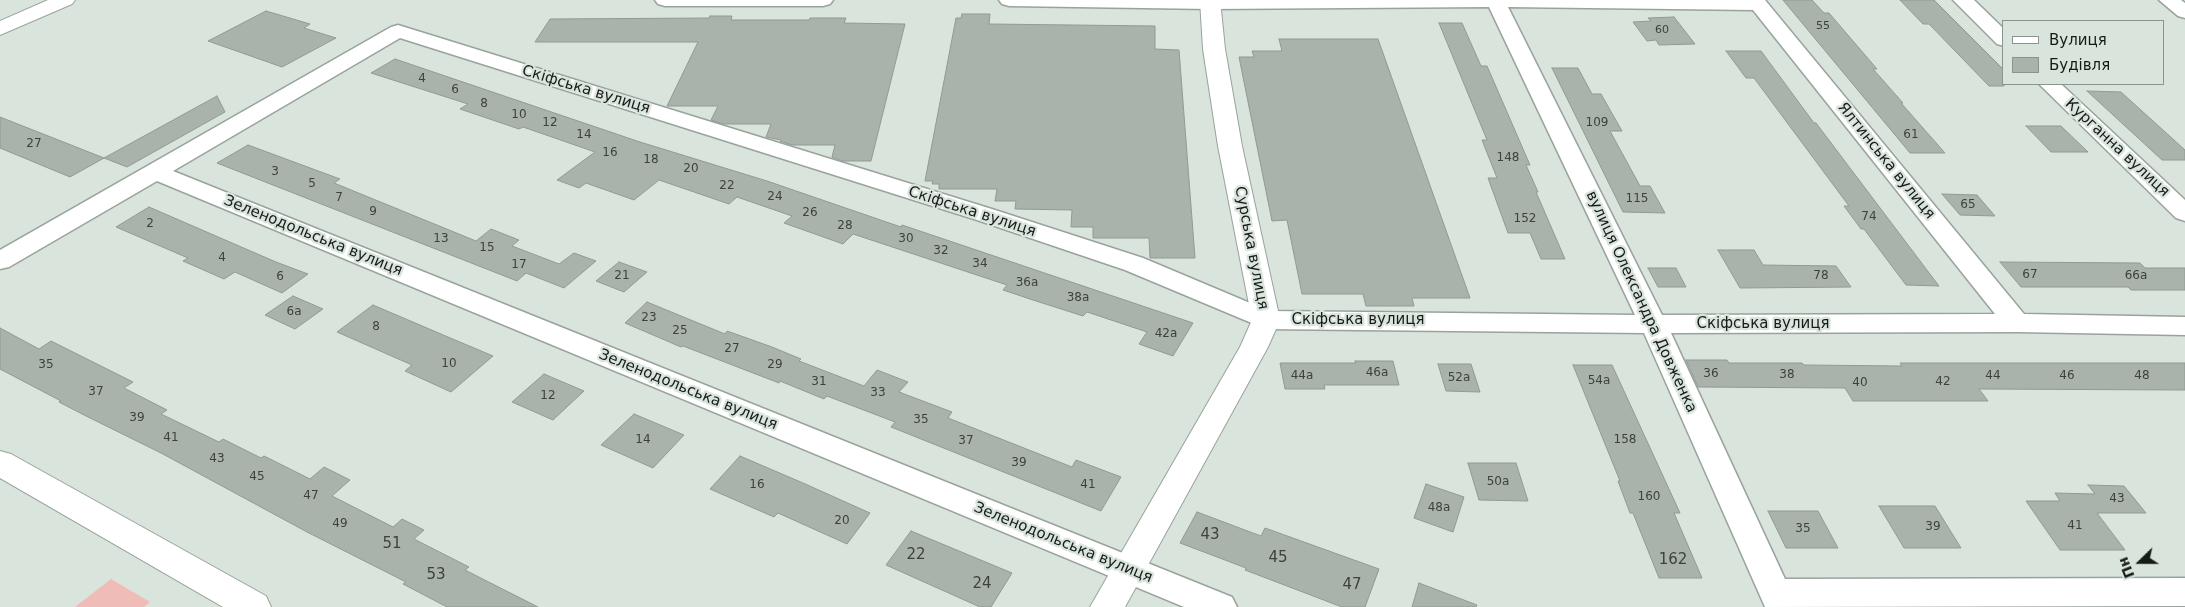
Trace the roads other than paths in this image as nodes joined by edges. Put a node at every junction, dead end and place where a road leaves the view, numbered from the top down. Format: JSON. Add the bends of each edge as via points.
{"nodes":[{"id":1,"x":65,"y":0,"type":"edge"},
{"id":2,"x":823,"y":0,"type":"edge"},
{"id":3,"x":1009,"y":0,"type":"edge"},
{"id":4,"x":1495,"y":0,"type":"edge"},
{"id":5,"x":1963,"y":0,"type":"edge"},
{"id":6,"x":2169,"y":0,"type":"edge"},
{"id":7,"x":665,"y":1,"type":"edge"},
{"id":8,"x":1210,"y":1,"type":"edge"},
{"id":9,"x":1756,"y":2,"type":"edge"},
{"id":10,"x":2185,"y":12,"type":"edge"},
{"id":11,"x":0,"y":29,"type":"edge"},
{"id":12,"x":2002,"y":38,"type":"edge"},
{"id":13,"x":2050,"y":85,"type":"edge"},
{"id":14,"x":156,"y":172,"type":"junction"},
{"id":15,"x":2185,"y":213,"type":"edge"},
{"id":16,"x":0,"y":261,"type":"edge"},
{"id":17,"x":1266,"y":320,"type":"junction"},
{"id":18,"x":2017,"y":323,"type":"junction"},
{"id":19,"x":1653,"y":324,"type":"junction"},
{"id":20,"x":2185,"y":326,"type":"edge"},
{"id":21,"x":0,"y":463,"type":"edge"},
{"id":22,"x":1129,"y":570,"type":"junction"},
{"id":23,"x":2185,"y":592,"type":"edge"},
{"id":24,"x":1779,"y":600,"type":"edge"},
{"id":25,"x":254,"y":607,"type":"edge"},
{"id":26,"x":1107,"y":607,"type":"edge"},
{"id":27,"x":1220,"y":607,"type":"edge"}],
"edges":[{"from":1,"to":11,"type":"street"},
{"from":2,"to":7,"type":"street"},
{"from":3,"to":8,"type":"street"},
{"from":4,"to":8,"type":"street"},
{"from":4,"to":9,"type":"street"},
{"from":4,"to":19,"type":"street","name":"вулиця Олександра Довженка"},
{"from":5,"to":12,"type":"street"},
{"from":6,"to":10,"type":"street"},
{"from":8,"to":17,"type":"street","name":"Сурська вулиця","via":[[1214,49],[1230,146]]},
{"from":9,"to":18,"type":"street","name":"Ялтинська вулиця"},
{"from":13,"to":15,"type":"street","name":"Курганна вулиця"},
{"from":14,"to":16,"type":"street"},
{"from":14,"to":17,"type":"street","name":"Скіфська вулиця","via":[[398,31],[996,218],[1134,264]]},
{"from":14,"to":22,"type":"street","name":"Зеленодольська вулиця"},
{"from":17,"to":19,"type":"street","name":"Скіфська вулиця"},
{"from":17,"to":22,"type":"street","name":"Сурська вулиця"},
{"from":18,"to":19,"type":"street","name":"Скіфська вулиця"},
{"from":18,"to":20,"type":"street","name":"Скіфська вулиця"},
{"from":19,"to":24,"type":"street","name":"вулиця Олександра Довженка"},
{"from":21,"to":25,"type":"street"},
{"from":22,"to":26,"type":"street","name":"Сурська вулиця"},
{"from":22,"to":27,"type":"street","name":"Зеленодольська вулиця"},
{"from":23,"to":24,"type":"street"}]}
